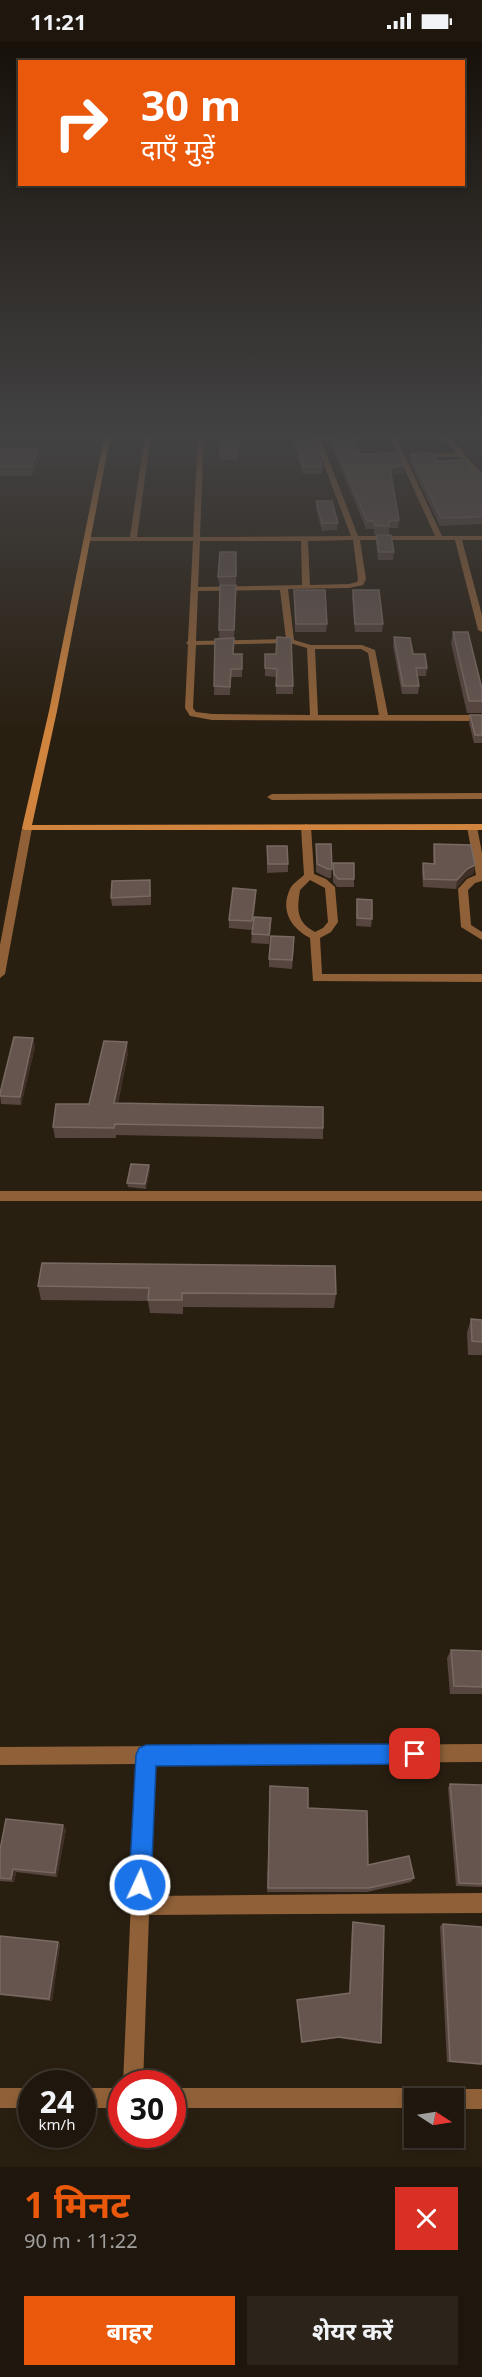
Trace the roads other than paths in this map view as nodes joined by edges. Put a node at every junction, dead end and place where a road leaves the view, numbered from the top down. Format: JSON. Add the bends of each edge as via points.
{"nodes":[{"id":1,"x":88,"y":532,"type":"edge"},
{"id":2,"x":135,"y":532,"type":"edge"},
{"id":3,"x":196,"y":532,"type":"edge"},
{"id":4,"x":353,"y":532,"type":"edge"},
{"id":5,"x":437,"y":532,"type":"edge"},
{"id":6,"x":482,"y":538,"type":"edge"},
{"id":7,"x":87,"y":539,"type":"junction"},
{"id":8,"x":134,"y":539,"type":"junction"},
{"id":9,"x":196,"y":539,"type":"junction"},
{"id":10,"x":304,"y":539,"type":"junction"},
{"id":11,"x":356,"y":539,"type":"junction"},
{"id":12,"x":440,"y":539,"type":"junction"},
{"id":13,"x":458,"y":539,"type":"junction"},
{"id":14,"x":306,"y":587,"type":"junction"},
{"id":15,"x":284,"y":588,"type":"junction"},
{"id":16,"x":194,"y":589,"type":"junction"},
{"id":17,"x":482,"y":630,"type":"edge"},
{"id":18,"x":290,"y":641,"type":"junction"},
{"id":19,"x":190,"y":643,"type":"junction"},
{"id":20,"x":311,"y":647,"type":"junction"},
{"id":21,"x":314,"y":718,"type":"junction"},
{"id":22,"x":384,"y":718,"type":"junction"},
{"id":23,"x":482,"y":718,"type":"edge"},
{"id":24,"x":482,"y":796,"type":"edge"},
{"id":25,"x":272,"y":797,"type":"dead end"},
{"id":26,"x":306,"y":827,"type":"junction"},
{"id":27,"x":477,"y":827,"type":"edge"},
{"id":28,"x":27,"y":828,"type":"junction"},
{"id":29,"x":309,"y":876,"type":"junction"},
{"id":30,"x":481,"y":877,"type":"edge"},
{"id":31,"x":315,"y":936,"type":"junction"},
{"id":32,"x":482,"y":937,"type":"edge"},
{"id":33,"x":0,"y":974,"type":"edge"},
{"id":34,"x":482,"y":978,"type":"edge"},
{"id":35,"x":0,"y":1196,"type":"edge"},
{"id":36,"x":482,"y":1196,"type":"edge"},
{"id":37,"x":482,"y":1754,"type":"edge"},
{"id":38,"x":146,"y":1755,"type":"junction"},
{"id":39,"x":0,"y":1756,"type":"edge"},
{"id":40,"x":482,"y":1903,"type":"edge"},
{"id":41,"x":139,"y":1906,"type":"junction"},
{"id":42,"x":133,"y":2070,"type":"edge"},
{"id":43,"x":0,"y":2098,"type":"edge"},
{"id":44,"x":18,"y":2098,"type":"edge"},
{"id":45,"x":186,"y":2098,"type":"edge"},
{"id":46,"x":404,"y":2098,"type":"edge"},
{"id":47,"x":464,"y":2098,"type":"edge"},
{"id":48,"x":482,"y":2099,"type":"edge"}],
"edges":[{"from":1,"to":7,"type":"street"},
{"from":2,"to":8,"type":"street"},
{"from":3,"to":9,"type":"street"},
{"from":4,"to":11,"type":"street"},
{"from":5,"to":12,"type":"street"},
{"from":6,"to":13,"type":"street"},
{"from":7,"to":8,"type":"street"},
{"from":7,"to":28,"type":"street"},
{"from":8,"to":9,"type":"street"},
{"from":9,"to":10,"type":"street"},
{"from":9,"to":16,"type":"street"},
{"from":10,"to":11,"type":"street"},
{"from":10,"to":14,"type":"street"},
{"from":11,"to":12,"type":"street"},
{"from":11,"to":14,"type":"street","via":[[360,583]]},
{"from":12,"to":13,"type":"street"},
{"from":13,"to":17,"type":"street"},
{"from":14,"to":15,"type":"street"},
{"from":15,"to":16,"type":"street"},
{"from":15,"to":18,"type":"street"},
{"from":16,"to":19,"type":"street"},
{"from":18,"to":19,"type":"street"},
{"from":18,"to":20,"type":"street"},
{"from":19,"to":21,"type":"street","via":[[189,708],[193,714]]},
{"from":20,"to":21,"type":"street"},
{"from":20,"to":22,"type":"street","via":[[354,646],[372,652]]},
{"from":21,"to":22,"type":"street"},
{"from":22,"to":23,"type":"street"},
{"from":24,"to":25,"type":"street"},
{"from":26,"to":27,"type":"street"},
{"from":26,"to":28,"type":"street"},
{"from":26,"to":29,"type":"street"},
{"from":27,"to":30,"type":"street"},
{"from":28,"to":33,"type":"street"},
{"from":29,"to":31,"type":"street","via":[[295,889],[293,919],[300,929]]},
{"from":29,"to":31,"type":"street","via":[[330,887],[333,922]]},
{"from":30,"to":32,"type":"street","via":[[463,889],[466,927]]},
{"from":31,"to":34,"type":"street","via":[[317,978]]},
{"from":35,"to":36,"type":"street"},
{"from":37,"to":38,"type":"street"},
{"from":38,"to":39,"type":"street"},
{"from":38,"to":41,"type":"street"},
{"from":40,"to":41,"type":"street"},
{"from":41,"to":42,"type":"street"},
{"from":43,"to":44,"type":"street"},
{"from":45,"to":46,"type":"street"},
{"from":47,"to":48,"type":"street"}]}
